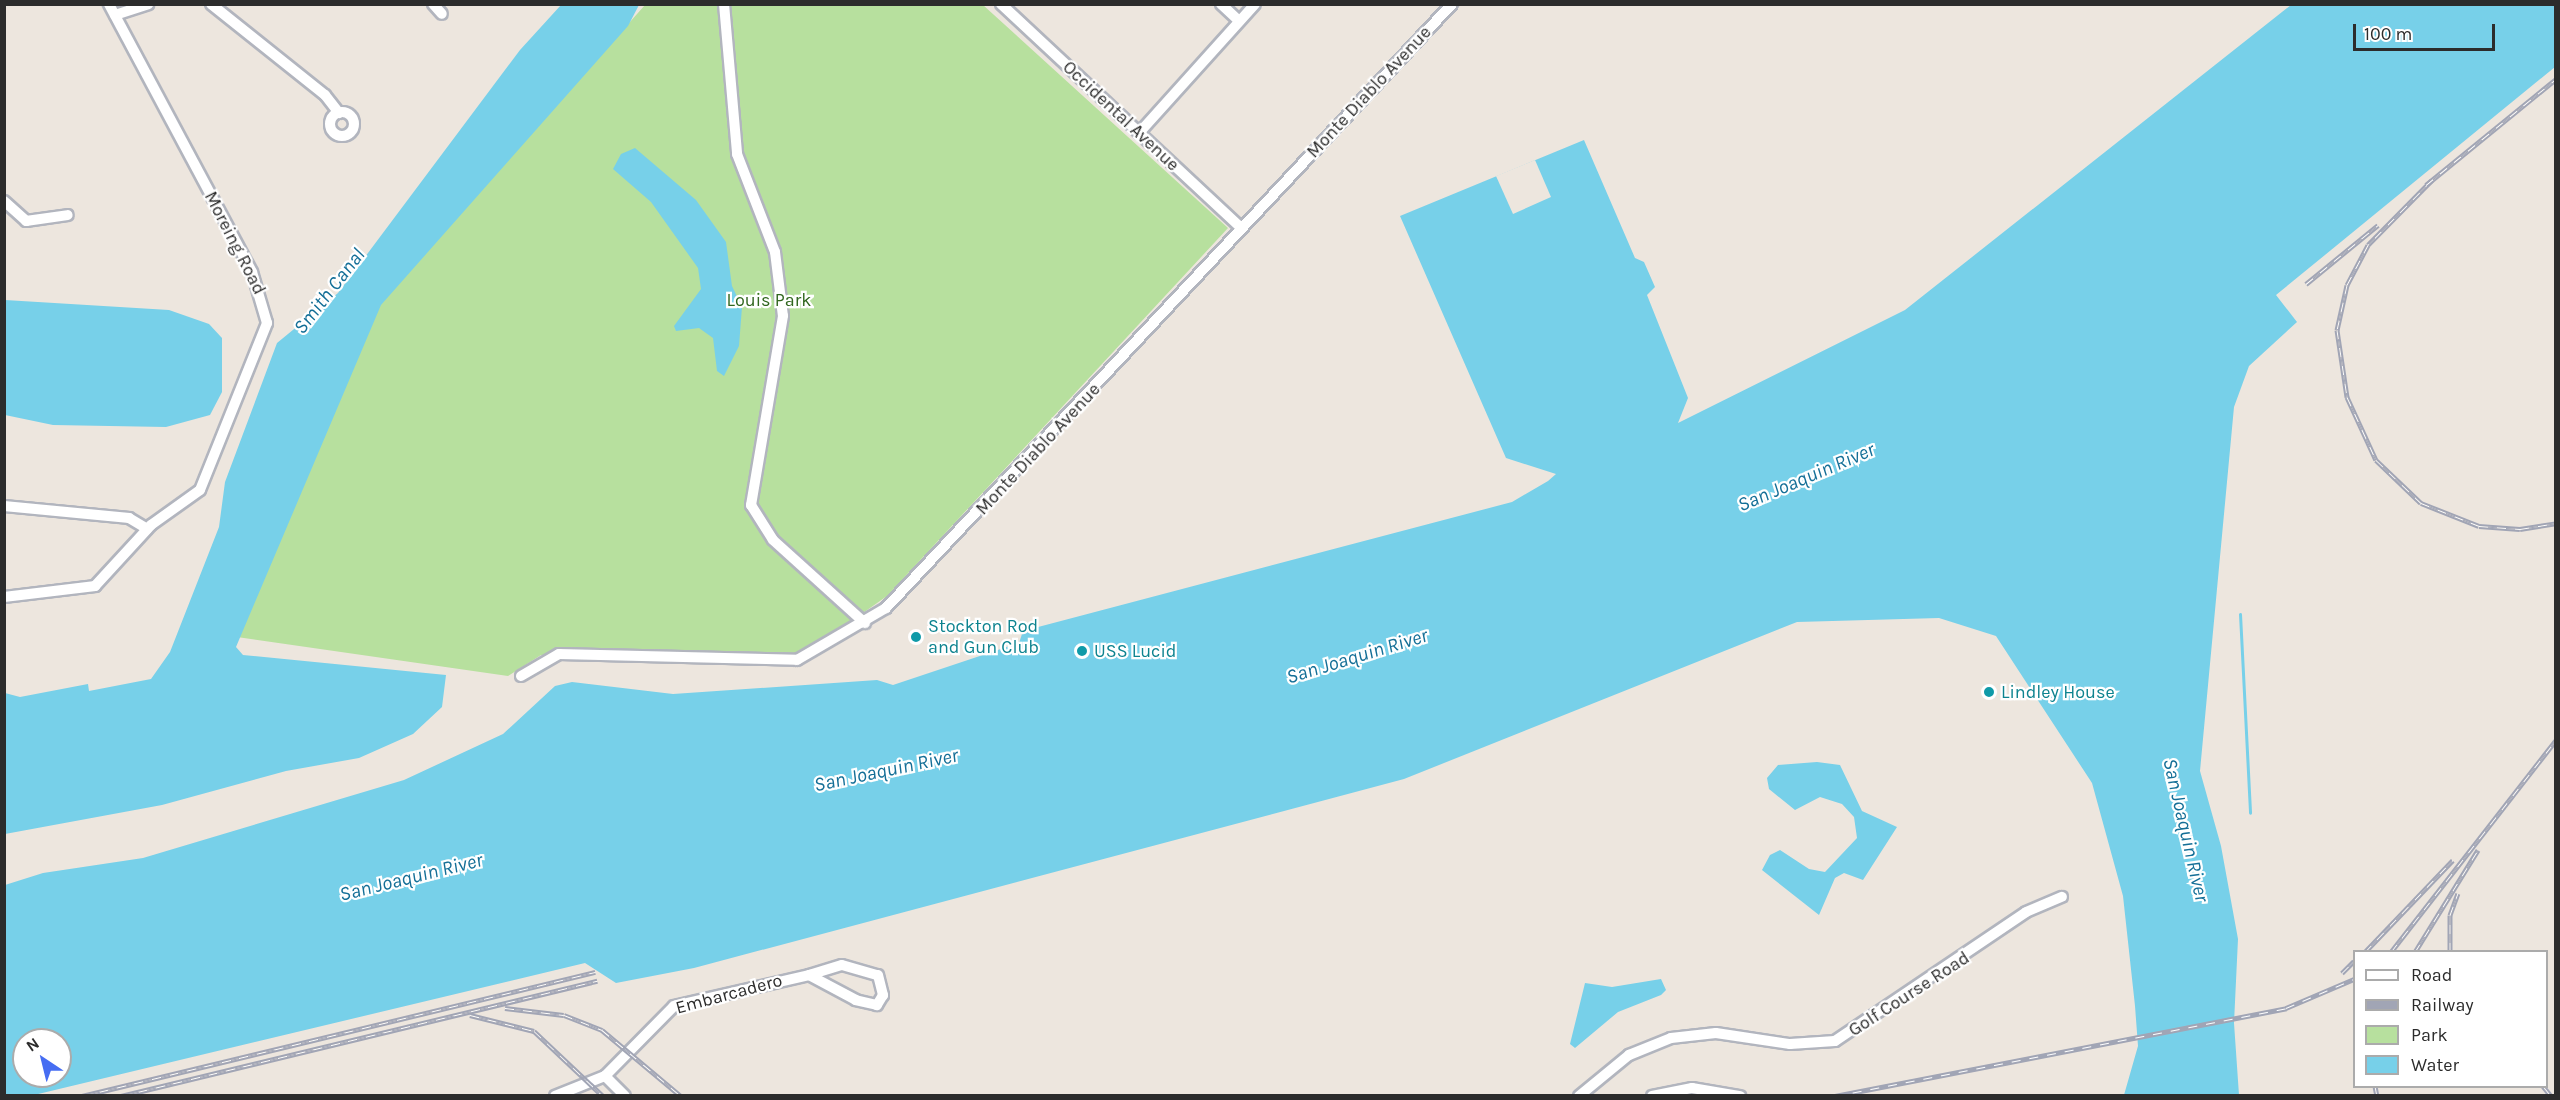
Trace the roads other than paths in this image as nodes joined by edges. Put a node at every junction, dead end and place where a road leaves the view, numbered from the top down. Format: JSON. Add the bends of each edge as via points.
{"nodes":[{"id":1,"x":109,"y":4,"type":"edge"},
{"id":2,"x":148,"y":4,"type":"edge"},
{"id":3,"x":211,"y":4,"type":"edge"},
{"id":4,"x":433,"y":4,"type":"edge"},
{"id":5,"x":724,"y":4,"type":"edge"},
{"id":6,"x":1002,"y":4,"type":"edge"},
{"id":7,"x":1221,"y":4,"type":"edge"},
{"id":8,"x":1255,"y":4,"type":"edge"},
{"id":9,"x":1452,"y":4,"type":"edge"},
{"id":10,"x":442,"y":14,"type":"dead end"},
{"id":11,"x":115,"y":15,"type":"junction"},
{"id":12,"x":1239,"y":21,"type":"junction"},
{"id":13,"x":339,"y":113,"type":"dead end"},
{"id":14,"x":1139,"y":133,"type":"junction"},
{"id":15,"x":4,"y":201,"type":"edge"},
{"id":16,"x":68,"y":215,"type":"dead end"},
{"id":17,"x":1241,"y":228,"type":"junction"},
{"id":18,"x":4,"y":506,"type":"edge"},
{"id":19,"x":147,"y":529,"type":"junction"},
{"id":20,"x":4,"y":597,"type":"edge"},
{"id":21,"x":865,"y":623,"type":"junction"},
{"id":22,"x":521,"y":676,"type":"dead end"},
{"id":23,"x":2062,"y":897,"type":"dead end"},
{"id":24,"x":809,"y":975,"type":"junction"},
{"id":25,"x":605,"y":1076,"type":"junction"},
{"id":26,"x":555,"y":1095,"type":"edge"},
{"id":27,"x":625,"y":1095,"type":"edge"},
{"id":28,"x":1579,"y":1095,"type":"edge"},
{"id":29,"x":1652,"y":1095,"type":"edge"},
{"id":30,"x":1740,"y":1095,"type":"edge"}],
"edges":[{"from":1,"to":11,"type":"street","name":"Moreing Road"},
{"from":2,"to":11,"type":"street"},
{"from":3,"to":13,"type":"street","via":[[325,94]]},
{"from":4,"to":10,"type":"street"},
{"from":5,"to":21,"type":"street","via":[[737,154],[775,252],[783,316],[752,505],[774,540]]},
{"from":6,"to":14,"type":"street","name":"Occidental Avenue"},
{"from":7,"to":12,"type":"street"},
{"from":8,"to":12,"type":"street"},
{"from":9,"to":17,"type":"street","name":"Monte Diablo Avenue"},
{"from":11,"to":19,"type":"street","name":"Moreing Road","via":[[252,272],[267,313],[264,335],[217,444],[210,477]]},
{"from":12,"to":14,"type":"street"},
{"from":14,"to":17,"type":"street","name":"Occidental Avenue"},
{"from":15,"to":16,"type":"street","via":[[26,221]]},
{"from":17,"to":21,"type":"street","name":"Monte Diablo Avenue","via":[[930,565]]},
{"from":18,"to":19,"type":"street","via":[[129,518]]},
{"from":19,"to":20,"type":"street","name":"Moreing Road","via":[[95,586]]},
{"from":21,"to":22,"type":"street","name":"Monte Diablo Avenue","via":[[810,656],[787,662],[560,654]]},
{"from":23,"to":28,"type":"street","name":"Golf Course Road","via":[[2026,912],[1835,1041],[1790,1044],[1716,1033],[1671,1038],[1629,1055]]},
{"from":24,"to":24,"type":"street","name":"Embarcadero","via":[[854,965],[878,975],[883,998],[878,1005],[866,1004]]},
{"from":24,"to":25,"type":"street","name":"Embarcadero","via":[[674,1006]]},
{"from":25,"to":26,"type":"street"},
{"from":25,"to":27,"type":"street"},
{"from":29,"to":30,"type":"street","via":[[1692,1088]]}]}
